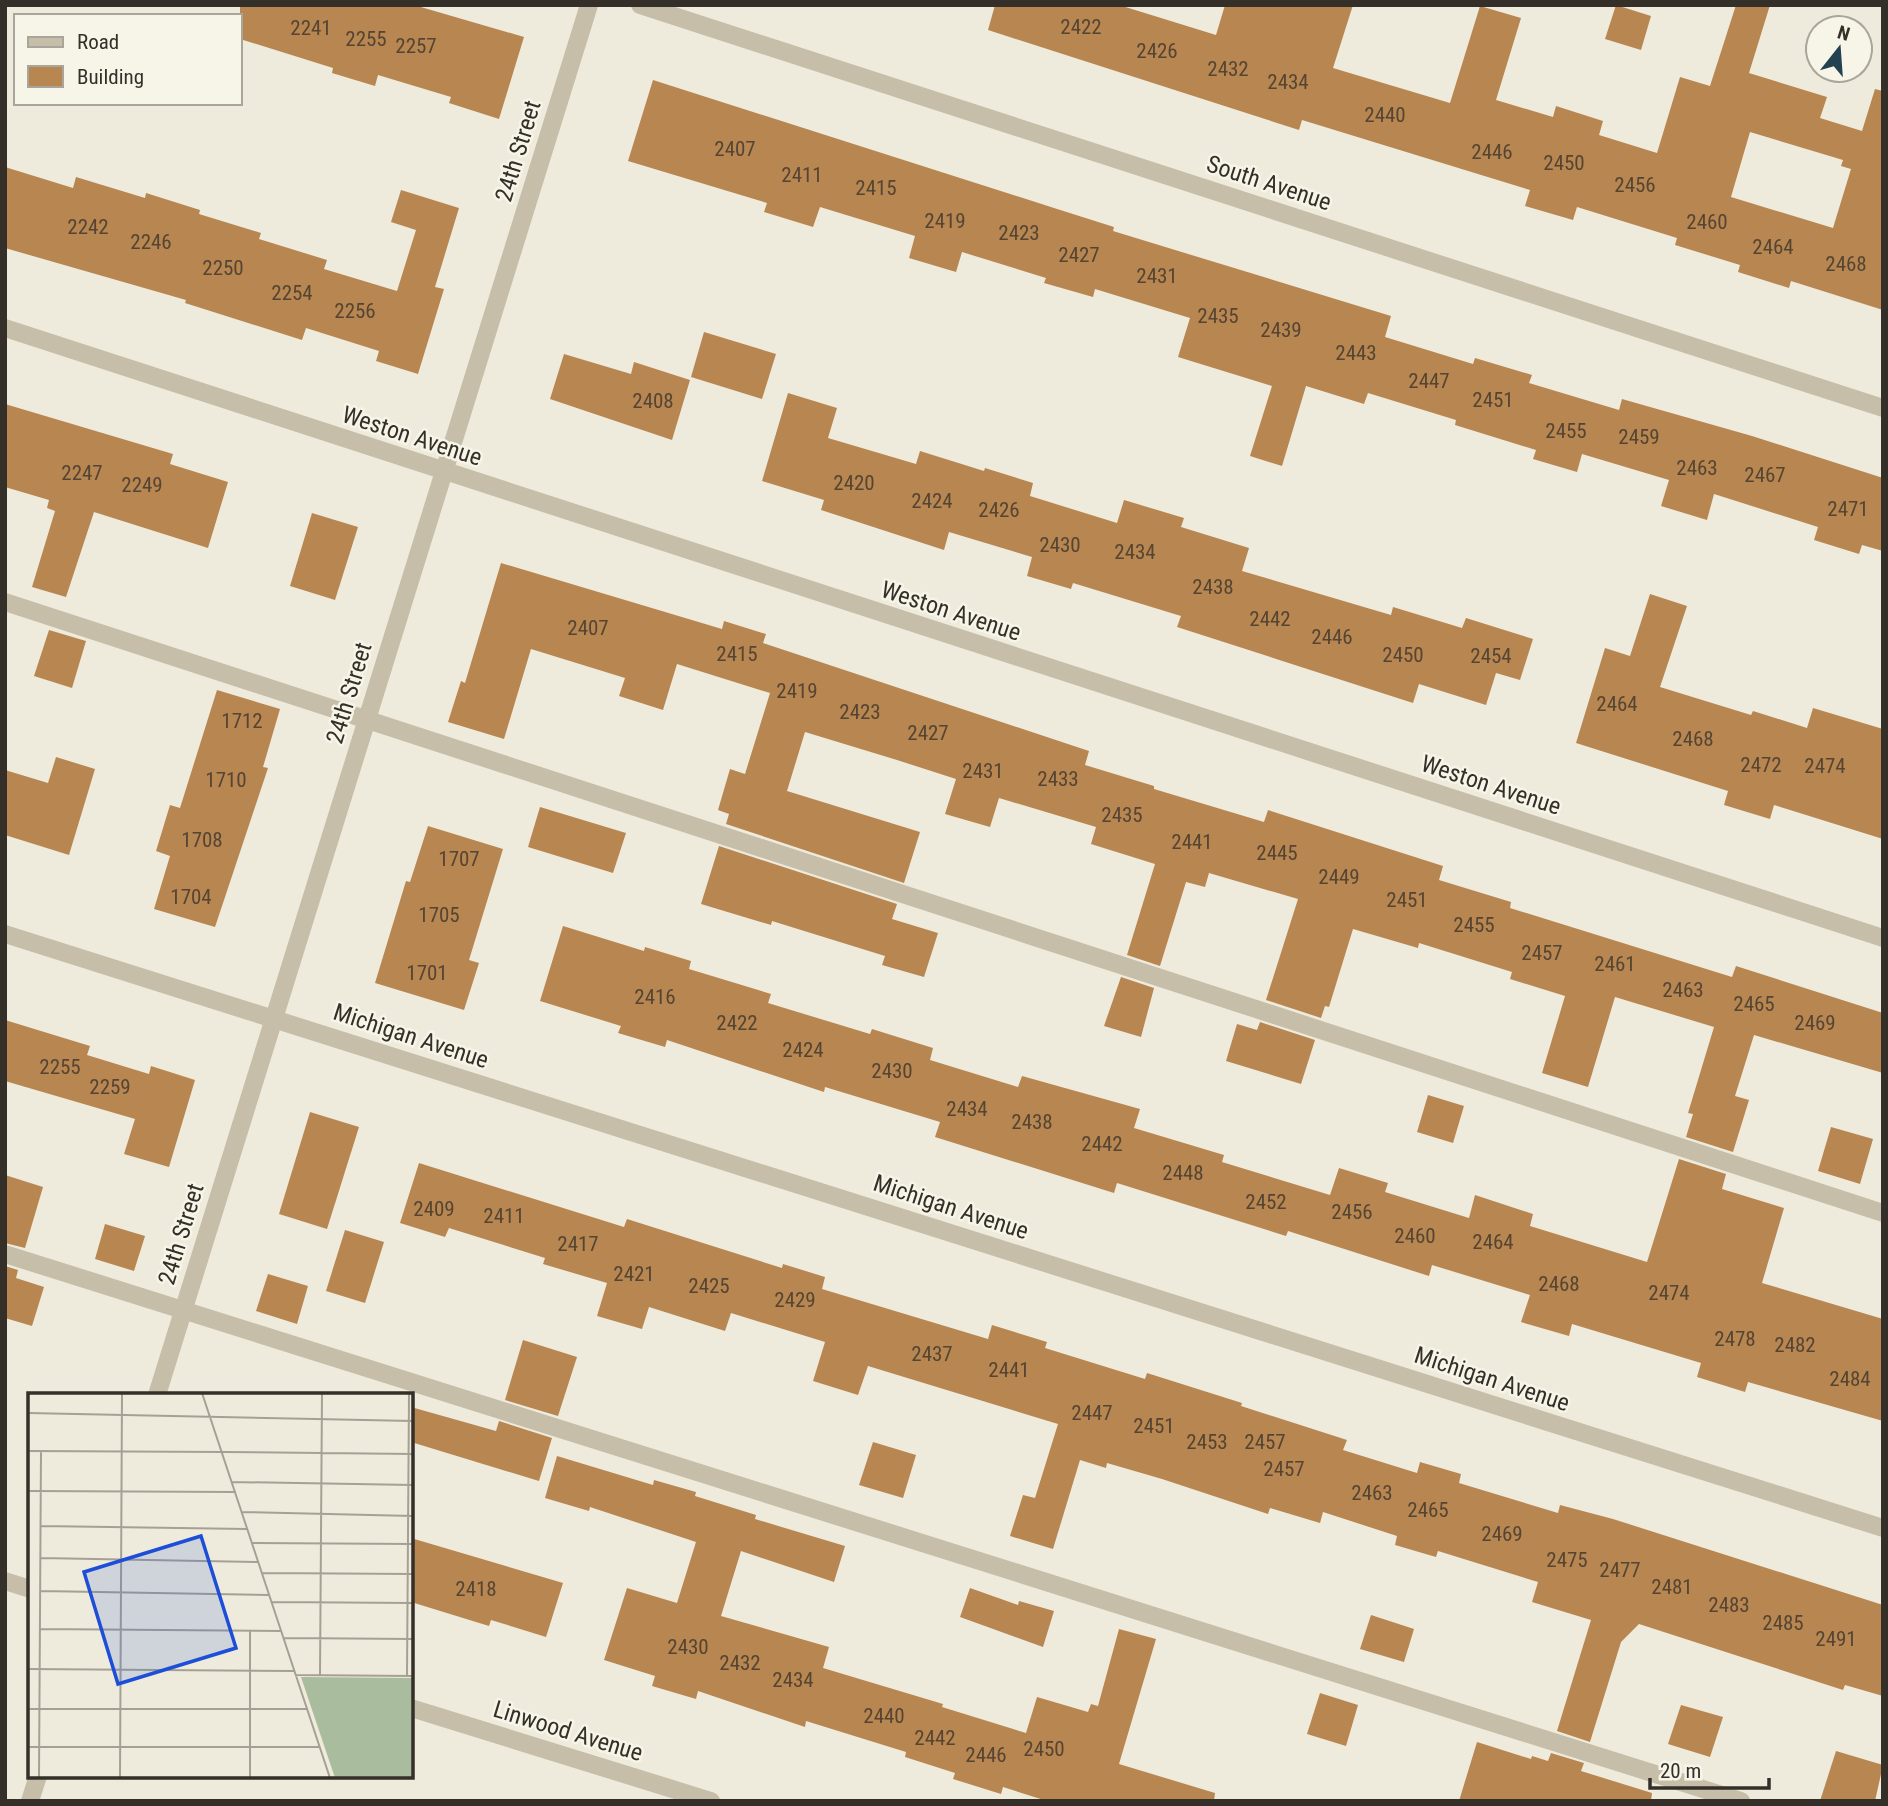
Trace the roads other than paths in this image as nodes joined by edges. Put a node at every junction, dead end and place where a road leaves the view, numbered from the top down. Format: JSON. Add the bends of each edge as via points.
{"nodes":[{"id":1,"x":589,"y":5,"type":"edge"},
{"id":2,"x":640,"y":5,"type":"edge"},
{"id":3,"x":5,"y":328,"type":"edge"},
{"id":4,"x":1883,"y":408,"type":"edge"},
{"id":5,"x":444,"y":472,"type":"junction"},
{"id":6,"x":5,"y":601,"type":"edge"},
{"id":7,"x":367,"y":719,"type":"junction"},
{"id":8,"x":5,"y":934,"type":"edge"},
{"id":9,"x":1883,"y":937,"type":"edge"},
{"id":10,"x":274,"y":1018,"type":"junction"},
{"id":11,"x":1883,"y":1213,"type":"edge"},
{"id":12,"x":5,"y":1255,"type":"edge"},
{"id":13,"x":183,"y":1311,"type":"junction"},
{"id":14,"x":158,"y":1393,"type":"edge"},
{"id":15,"x":1883,"y":1528,"type":"edge"},
{"id":16,"x":5,"y":1581,"type":"edge"},
{"id":17,"x":28,"y":1588,"type":"edge"},
{"id":18,"x":413,"y":1709,"type":"edge"},
{"id":19,"x":37,"y":1778,"type":"edge"},
{"id":20,"x":30,"y":1801,"type":"edge"},
{"id":21,"x":711,"y":1801,"type":"edge"},
{"id":22,"x":1741,"y":1801,"type":"edge"}],
"edges":[{"from":1,"to":5,"type":"street","name":"24th Street"},
{"from":2,"to":4,"type":"street","name":"South Avenue"},
{"from":3,"to":5,"type":"street","name":"Weston Avenue"},
{"from":5,"to":7,"type":"street","name":"24th Street"},
{"from":5,"to":9,"type":"street","name":"Weston Avenue"},
{"from":6,"to":7,"type":"street"},
{"from":7,"to":10,"type":"street","name":"24th Street"},
{"from":7,"to":11,"type":"street"},
{"from":8,"to":10,"type":"street","name":"Michigan Avenue"},
{"from":10,"to":13,"type":"street","name":"24th Street"},
{"from":10,"to":15,"type":"street","name":"Michigan Avenue"},
{"from":12,"to":13,"type":"street"},
{"from":13,"to":14,"type":"street","name":"24th Street"},
{"from":13,"to":22,"type":"street"},
{"from":16,"to":17,"type":"street"},
{"from":18,"to":21,"type":"street","name":"Linwood Avenue"},
{"from":19,"to":20,"type":"street"}]}
